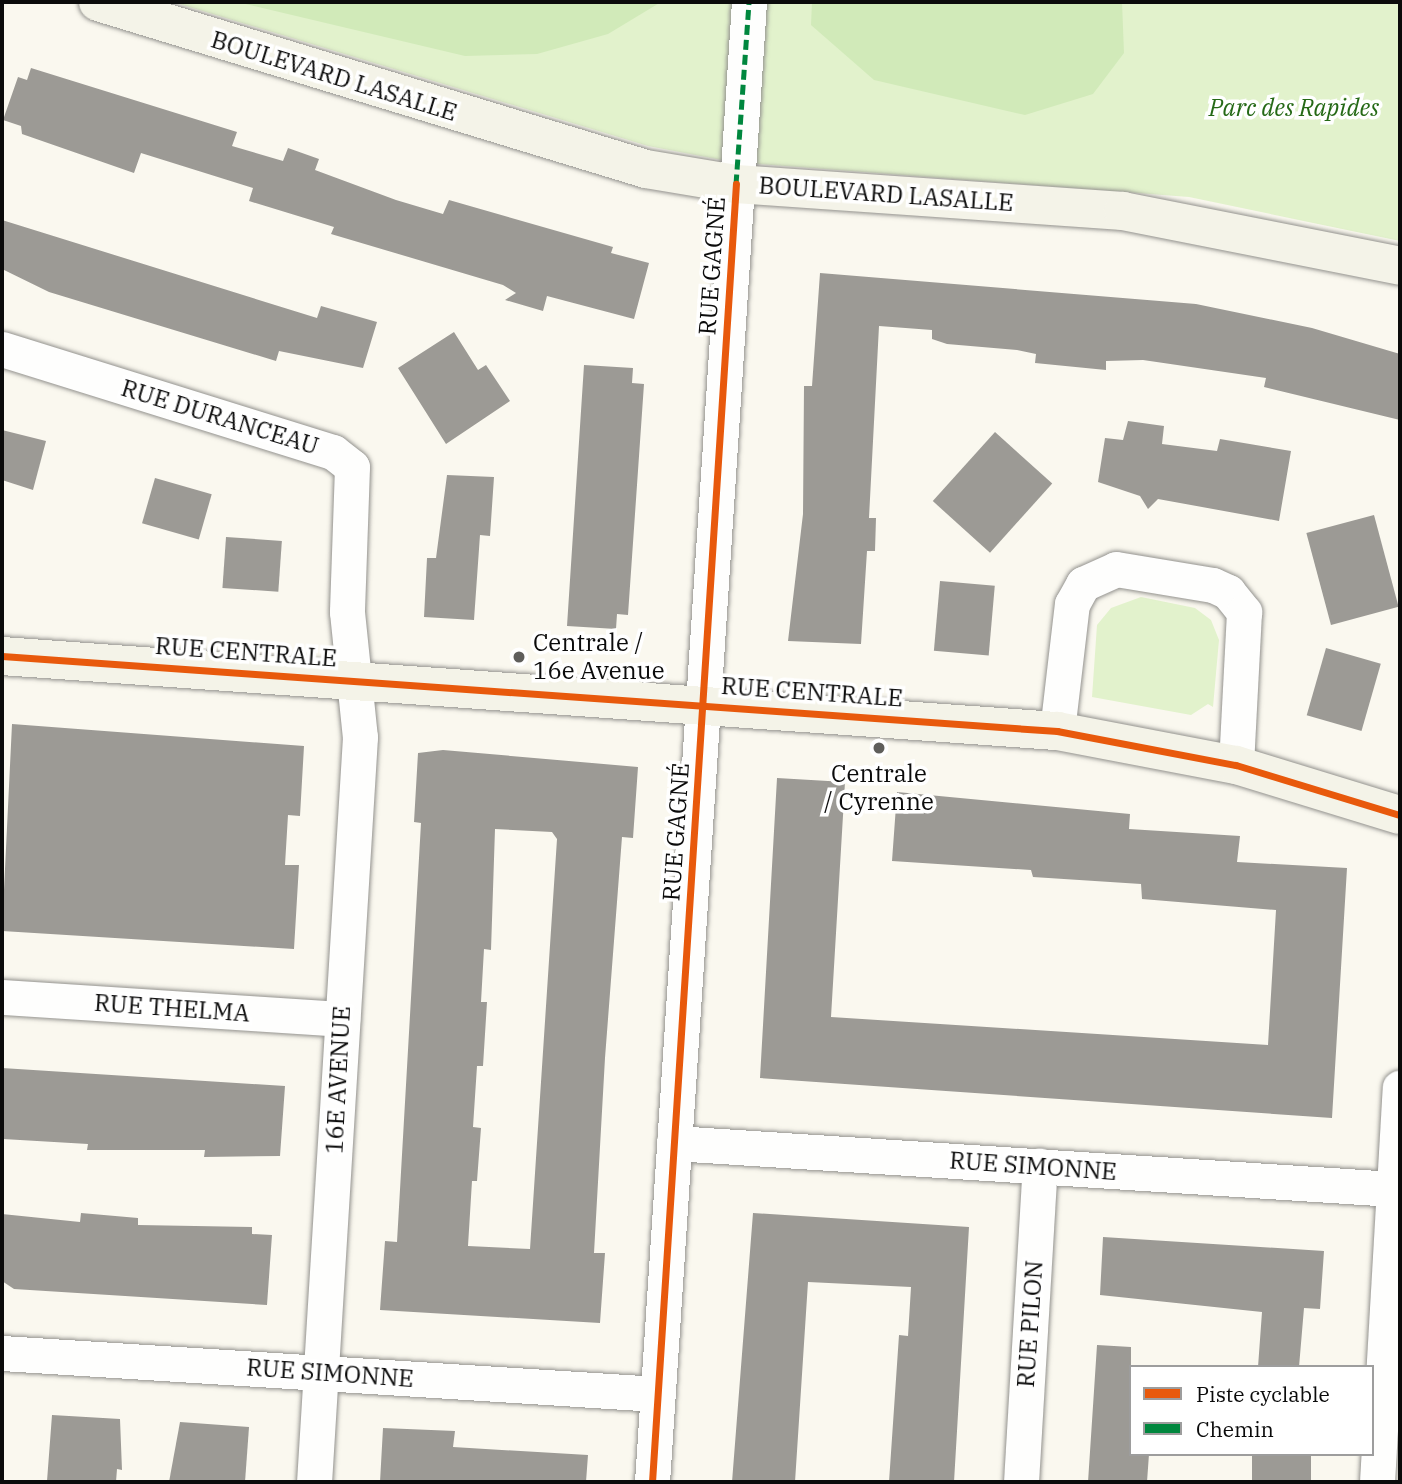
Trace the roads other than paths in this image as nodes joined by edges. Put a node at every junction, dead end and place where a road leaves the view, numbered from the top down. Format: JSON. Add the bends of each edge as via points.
{"nodes":[{"id":1,"x":98,"y":2,"type":"edge"},
{"id":2,"x":749,"y":2,"type":"edge"},
{"id":3,"x":736,"y":184,"type":"junction"},
{"id":4,"x":1400,"y":266,"type":"edge"},
{"id":5,"x":2,"y":349,"type":"edge"},
{"id":6,"x":2,"y":656,"type":"edge"},
{"id":7,"x":355,"y":679,"type":"junction"},
{"id":8,"x":704,"y":704,"type":"junction"},
{"id":9,"x":1057,"y":731,"type":"junction"},
{"id":10,"x":1236,"y":765,"type":"junction"},
{"id":11,"x":1400,"y":815,"type":"edge"},
{"id":12,"x":2,"y":997,"type":"edge"},
{"id":13,"x":342,"y":1019,"type":"junction"},
{"id":14,"x":1400,"y":1088,"type":"edge"},
{"id":15,"x":674,"y":1143,"type":"junction"},
{"id":16,"x":1040,"y":1166,"type":"junction"},
{"id":17,"x":1393,"y":1189,"type":"junction"},
{"id":18,"x":2,"y":1353,"type":"edge"},
{"id":19,"x":321,"y":1373,"type":"junction"},
{"id":20,"x":657,"y":1394,"type":"junction"},
{"id":21,"x":314,"y":1482,"type":"edge"},
{"id":22,"x":652,"y":1482,"type":"edge"},
{"id":23,"x":1021,"y":1482,"type":"edge"},
{"id":24,"x":1377,"y":1482,"type":"edge"}],
"edges":[{"from":1,"to":3,"type":"street","name":"BOULEVARD LASALLE","via":[[609,160]]},
{"from":2,"to":3,"type":"street","name":"RUE GAGNÉ"},
{"from":3,"to":4,"type":"street","name":"BOULEVARD LASALLE","via":[[1123,211]]},
{"from":3,"to":8,"type":"street","name":"RUE GAGNÉ"},
{"from":5,"to":7,"type":"street","name":"RUE DURANCEAU","via":[[333,452],[352,467],[347,612]]},
{"from":6,"to":7,"type":"street","name":"RUE CENTRALE"},
{"from":7,"to":8,"type":"street","name":"RUE CENTRALE"},
{"from":7,"to":13,"type":"street","name":"16E AVENUE","via":[[360,737]]},
{"from":8,"to":9,"type":"street","name":"RUE CENTRALE"},
{"from":8,"to":15,"type":"street","name":"RUE GAGNÉ"},
{"from":9,"to":10,"type":"street","name":"RUE CENTRALE"},
{"from":9,"to":10,"type":"street","via":[[1072,604],[1083,584],[1116,569],[1213,585],[1237,601],[1245,620]]},
{"from":10,"to":11,"type":"street","name":"RUE CENTRALE"},
{"from":12,"to":13,"type":"street","name":"RUE THELMA"},
{"from":13,"to":19,"type":"street","name":"16E AVENUE"},
{"from":14,"to":17,"type":"street"},
{"from":15,"to":16,"type":"street","name":"RUE SIMONNE"},
{"from":15,"to":20,"type":"street","name":"RUE GAGNÉ"},
{"from":16,"to":17,"type":"street","name":"RUE SIMONNE"},
{"from":16,"to":23,"type":"street","name":"RUE PILON"},
{"from":17,"to":24,"type":"street"},
{"from":18,"to":19,"type":"street","name":"RUE SIMONNE"},
{"from":19,"to":20,"type":"street","name":"RUE SIMONNE"},
{"from":19,"to":21,"type":"street","name":"16E AVENUE"},
{"from":20,"to":22,"type":"street","name":"RUE GAGNÉ"}]}
